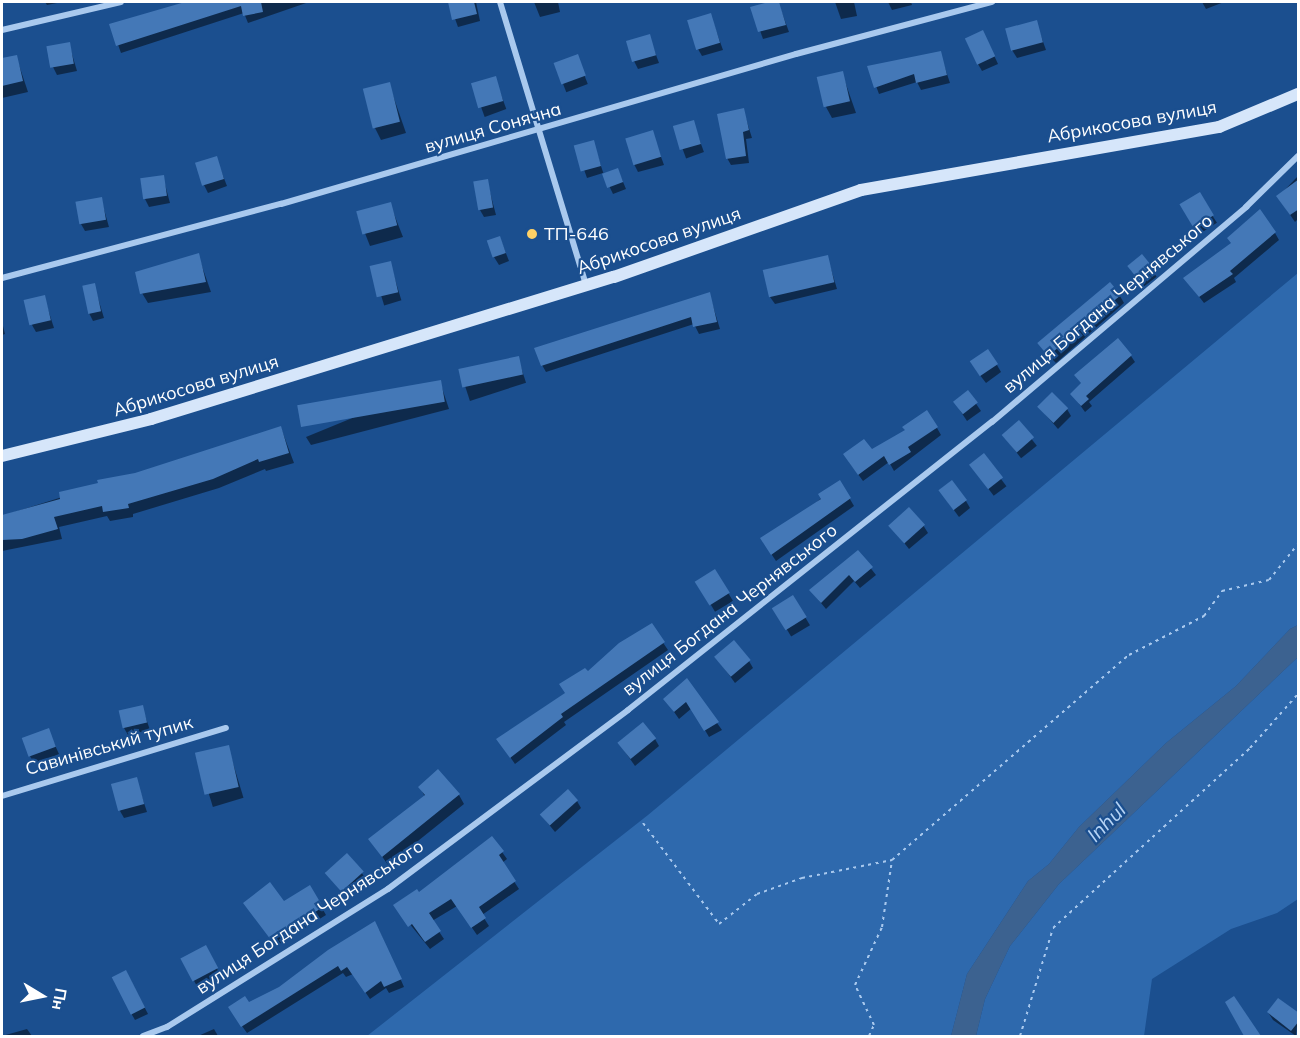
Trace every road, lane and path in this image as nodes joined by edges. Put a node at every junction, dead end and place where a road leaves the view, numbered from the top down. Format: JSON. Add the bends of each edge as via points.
{"nodes":[{"id":1,"x":121,"y":2,"type":"edge"},
{"id":2,"x":500,"y":2,"type":"edge"},
{"id":3,"x":992,"y":2,"type":"edge"},
{"id":4,"x":2,"y":30,"type":"edge"},
{"id":5,"x":1299,"y":94,"type":"edge"},
{"id":6,"x":539,"y":130,"type":"junction"},
{"id":7,"x":1299,"y":156,"type":"edge"},
{"id":8,"x":2,"y":278,"type":"edge"},
{"id":9,"x":586,"y":286,"type":"junction"},
{"id":10,"x":2,"y":456,"type":"edge"},
{"id":11,"x":1299,"y":544,"type":"edge"},
{"id":12,"x":1299,"y":694,"type":"edge"},
{"id":13,"x":226,"y":728,"type":"dead end"},
{"id":14,"x":2,"y":796,"type":"edge"},
{"id":15,"x":643,"y":823,"type":"dead end"},
{"id":16,"x":892,"y":860,"type":"junction"},
{"id":17,"x":143,"y":1036,"type":"edge"},
{"id":18,"x":870,"y":1036,"type":"edge"},
{"id":19,"x":1020,"y":1036,"type":"edge"}],
"edges":[{"from":1,"to":4,"type":"street"},
{"from":2,"to":6,"type":"street"},
{"from":3,"to":6,"type":"street","name":"вулиця Сонячна","via":[[796,54]]},
{"from":5,"to":9,"type":"street","name":"Абрикосова вулиця","via":[[1219,127],[861,190]]},
{"from":6,"to":8,"type":"street","name":"вулиця Сонячна"},
{"from":6,"to":9,"type":"street"},
{"from":7,"to":17,"type":"street","name":"вулиця Богдана Чернявського","via":[[1246,207],[992,422],[628,710],[388,889],[167,1027]]},
{"from":9,"to":10,"type":"street","name":"Абрикосова вулиця","via":[[151,419]]},
{"from":11,"to":16,"type":"path","via":[[1269,580],[1222,591],[1204,616],[1129,655]]},
{"from":12,"to":19,"type":"path","via":[[1250,748],[1053,928]]},
{"from":13,"to":14,"type":"street","name":"Савинівський тупик"},
{"from":15,"to":16,"type":"path","via":[[719,924],[757,894],[802,878]]},
{"from":16,"to":18,"type":"path","via":[[882,927],[855,986],[874,1025]]}]}
